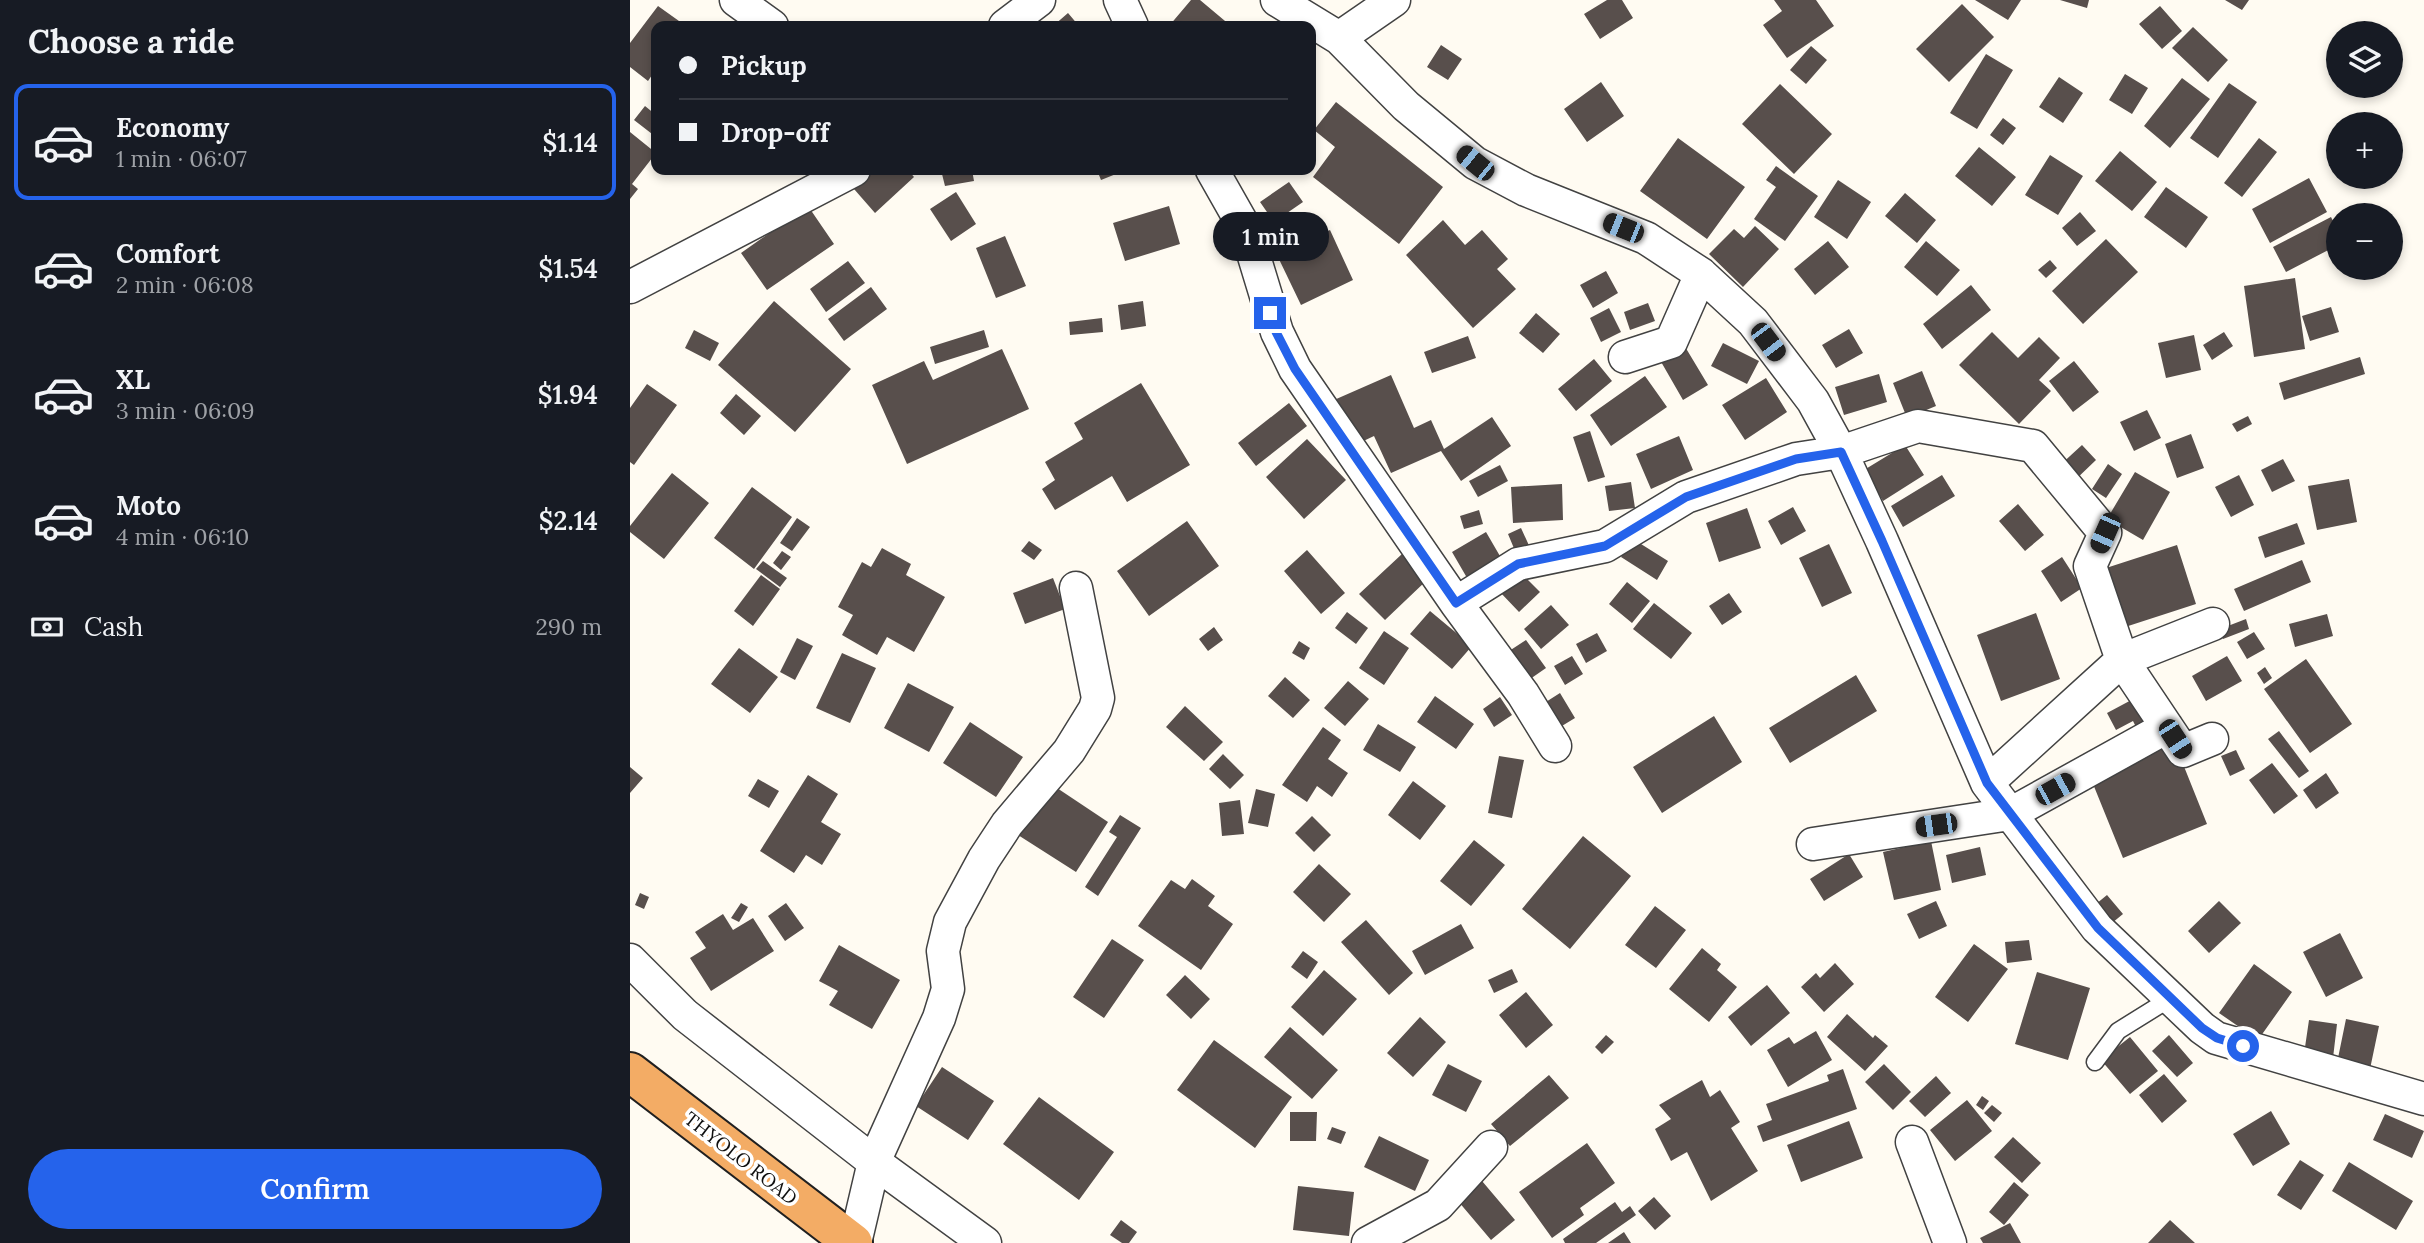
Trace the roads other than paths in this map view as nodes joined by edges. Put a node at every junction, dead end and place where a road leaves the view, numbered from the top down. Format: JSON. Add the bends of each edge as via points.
{"nodes":[{"id":1,"x":736,"y":0,"type":"edge"},
{"id":2,"x":1039,"y":0,"type":"edge"},
{"id":3,"x":1120,"y":0,"type":"edge"},
{"id":4,"x":1277,"y":0,"type":"edge"},
{"id":5,"x":1394,"y":0,"type":"edge"},
{"id":6,"x":765,"y":21,"type":"edge"},
{"id":7,"x":1012,"y":21,"type":"edge"},
{"id":8,"x":1130,"y":21,"type":"edge"},
{"id":9,"x":1311,"y":21,"type":"edge"},
{"id":10,"x":1316,"y":24,"type":"edge"},
{"id":11,"x":1339,"y":38,"type":"junction"},
{"id":12,"x":845,"y":175,"type":"edge"},
{"id":13,"x":1215,"y":175,"type":"edge"},
{"id":14,"x":1701,"y":274,"type":"junction"},
{"id":15,"x":630,"y":288,"type":"edge"},
{"id":16,"x":1625,"y":357,"type":"dead end"},
{"id":17,"x":1841,"y":452,"type":"junction"},
{"id":18,"x":1076,"y":588,"type":"dead end"},
{"id":19,"x":1456,"y":603,"type":"junction"},
{"id":20,"x":2213,"y":624,"type":"dead end"},
{"id":21,"x":2122,"y":660,"type":"junction"},
{"id":22,"x":2167,"y":727,"type":"junction"},
{"id":23,"x":2212,"y":739,"type":"dead end"},
{"id":24,"x":1555,"y":746,"type":"dead end"},
{"id":25,"x":1987,"y":783,"type":"junction"},
{"id":26,"x":2010,"y":814,"type":"junction"},
{"id":27,"x":1812,"y":844,"type":"dead end"},
{"id":28,"x":630,"y":960,"type":"edge"},
{"id":29,"x":2171,"y":998,"type":"junction"},
{"id":30,"x":2095,"y":1062,"type":"dead end"},
{"id":31,"x":630,"y":1072,"type":"edge"},
{"id":32,"x":2424,"y":1099,"type":"edge"},
{"id":33,"x":1912,"y":1142,"type":"dead end"},
{"id":34,"x":1491,"y":1147,"type":"dead end"},
{"id":35,"x":874,"y":1162,"type":"junction"},
{"id":36,"x":854,"y":1243,"type":"edge"},
{"id":37,"x":985,"y":1243,"type":"edge"},
{"id":38,"x":1368,"y":1243,"type":"edge"},
{"id":39,"x":1950,"y":1243,"type":"edge"}],
"edges":[{"from":1,"to":6,"type":"street"},
{"from":2,"to":7,"type":"street"},
{"from":3,"to":8,"type":"street"},
{"from":4,"to":9,"type":"street"},
{"from":5,"to":11,"type":"street"},
{"from":10,"to":11,"type":"street"},
{"from":11,"to":14,"type":"street","via":[[1406,107],[1475,163],[1526,190],[1646,238]]},
{"from":12,"to":15,"type":"street"},
{"from":13,"to":19,"type":"street","via":[[1246,230],[1276,332],[1295,369]]},
{"from":14,"to":16,"type":"street","via":[[1671,342]]},
{"from":14,"to":17,"type":"street","via":[[1753,322],[1813,401]]},
{"from":17,"to":19,"type":"street","via":[[1796,459],[1686,497],[1605,546],[1518,564]]},
{"from":17,"to":21,"type":"street","via":[[1919,426],[2033,446],[2105,533],[2090,566]]},
{"from":17,"to":25,"type":"street"},
{"from":18,"to":35,"type":"street","via":[[1098,698],[1095,709],[1069,751],[1007,824],[950,922],[943,951],[948,989],[939,1018]]},
{"from":19,"to":24,"type":"street"},
{"from":20,"to":21,"type":"street"},
{"from":21,"to":22,"type":"street"},
{"from":21,"to":25,"type":"street"},
{"from":22,"to":23,"type":"street","via":[[2183,751]]},
{"from":22,"to":26,"type":"street"},
{"from":25,"to":26,"type":"street"},
{"from":26,"to":27,"type":"street"},
{"from":26,"to":29,"type":"street","via":[[2098,928]]},
{"from":28,"to":35,"type":"street","via":[[685,1014]]},
{"from":29,"to":30,"type":"lane","via":[[2118,1031]]},
{"from":29,"to":32,"type":"street","via":[[2217,1038]]},
{"from":31,"to":36,"type":"highway","name":"THYOLO ROAD"},
{"from":33,"to":39,"type":"street"},
{"from":34,"to":38,"type":"street","via":[[1438,1205]]},
{"from":35,"to":36,"type":"street"},
{"from":35,"to":37,"type":"street"}]}
